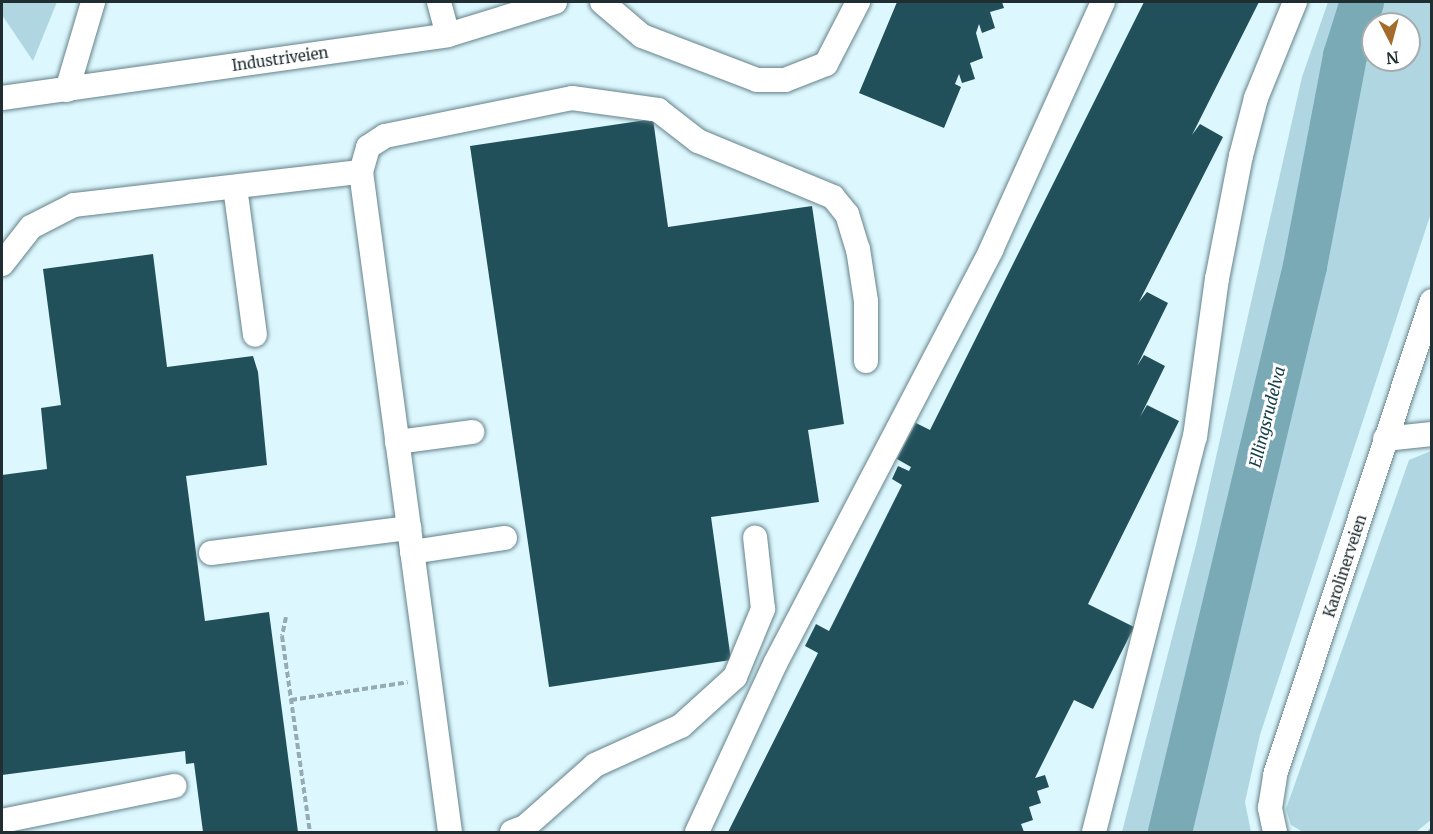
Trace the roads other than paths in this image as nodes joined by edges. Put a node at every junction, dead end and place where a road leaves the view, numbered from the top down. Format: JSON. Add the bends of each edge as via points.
{"nodes":[{"id":1,"x":93,"y":2,"type":"edge"},
{"id":2,"x":439,"y":2,"type":"edge"},
{"id":3,"x":555,"y":2,"type":"edge"},
{"id":4,"x":602,"y":2,"type":"edge"},
{"id":5,"x":858,"y":2,"type":"edge"},
{"id":6,"x":1103,"y":2,"type":"edge"},
{"id":7,"x":1295,"y":2,"type":"edge"},
{"id":8,"x":448,"y":35,"type":"junction"},
{"id":9,"x":67,"y":90,"type":"junction"},
{"id":10,"x":2,"y":98,"type":"edge"},
{"id":11,"x":361,"y":172,"type":"junction"},
{"id":12,"x":235,"y":187,"type":"junction"},
{"id":13,"x":2,"y":264,"type":"edge"},
{"id":14,"x":1431,"y":301,"type":"edge"},
{"id":15,"x":255,"y":335,"type":"dead end"},
{"id":16,"x":866,"y":362,"type":"dead end"},
{"id":17,"x":472,"y":432,"type":"dead end"},
{"id":18,"x":1431,"y":434,"type":"edge"},
{"id":19,"x":1385,"y":439,"type":"junction"},
{"id":20,"x":397,"y":442,"type":"junction"},
{"id":21,"x":409,"y":528,"type":"junction"},
{"id":22,"x":755,"y":537,"type":"dead end"},
{"id":23,"x":505,"y":538,"type":"dead end"},
{"id":24,"x":412,"y":552,"type":"junction"},
{"id":25,"x":211,"y":553,"type":"dead end"},
{"id":26,"x":174,"y":786,"type":"dead end"},
{"id":27,"x":2,"y":821,"type":"edge"},
{"id":28,"x":450,"y":832,"type":"edge"},
{"id":29,"x":512,"y":832,"type":"edge"},
{"id":30,"x":697,"y":832,"type":"edge"},
{"id":31,"x":1094,"y":832,"type":"edge"},
{"id":32,"x":1275,"y":832,"type":"edge"}],
"edges":[{"from":1,"to":9,"type":"street"},
{"from":2,"to":8,"type":"street"},
{"from":3,"to":8,"type":"street","name":"Industriveien"},
{"from":4,"to":5,"type":"street","via":[[642,36],[757,80],[785,80],[826,64]]},
{"from":6,"to":30,"type":"street","via":[[991,250],[776,662]]},
{"from":7,"to":31,"type":"street","via":[[1256,98],[1241,156],[1217,279],[1195,437]]},
{"from":8,"to":9,"type":"street","name":"Industriveien"},
{"from":9,"to":10,"type":"street","name":"Industriveien"},
{"from":11,"to":12,"type":"street"},
{"from":11,"to":16,"type":"street","via":[[368,147],[385,136],[494,112],[572,98],[658,110],[698,141],[833,196],[847,214],[858,249],[866,301]]},
{"from":11,"to":20,"type":"street"},
{"from":12,"to":13,"type":"street","via":[[74,205],[31,227]]},
{"from":12,"to":15,"type":"street"},
{"from":14,"to":19,"type":"street","name":"Karolinerveien"},
{"from":17,"to":20,"type":"street"},
{"from":18,"to":19,"type":"street"},
{"from":19,"to":32,"type":"street","name":"Karolinerveien","via":[[1275,775],[1270,808]]},
{"from":20,"to":21,"type":"street"},
{"from":21,"to":24,"type":"street"},
{"from":21,"to":25,"type":"street"},
{"from":22,"to":29,"type":"street","via":[[764,609],[735,677],[681,726],[595,765],[525,827]]},
{"from":23,"to":24,"type":"street"},
{"from":24,"to":28,"type":"street"},
{"from":26,"to":27,"type":"street"}]}
